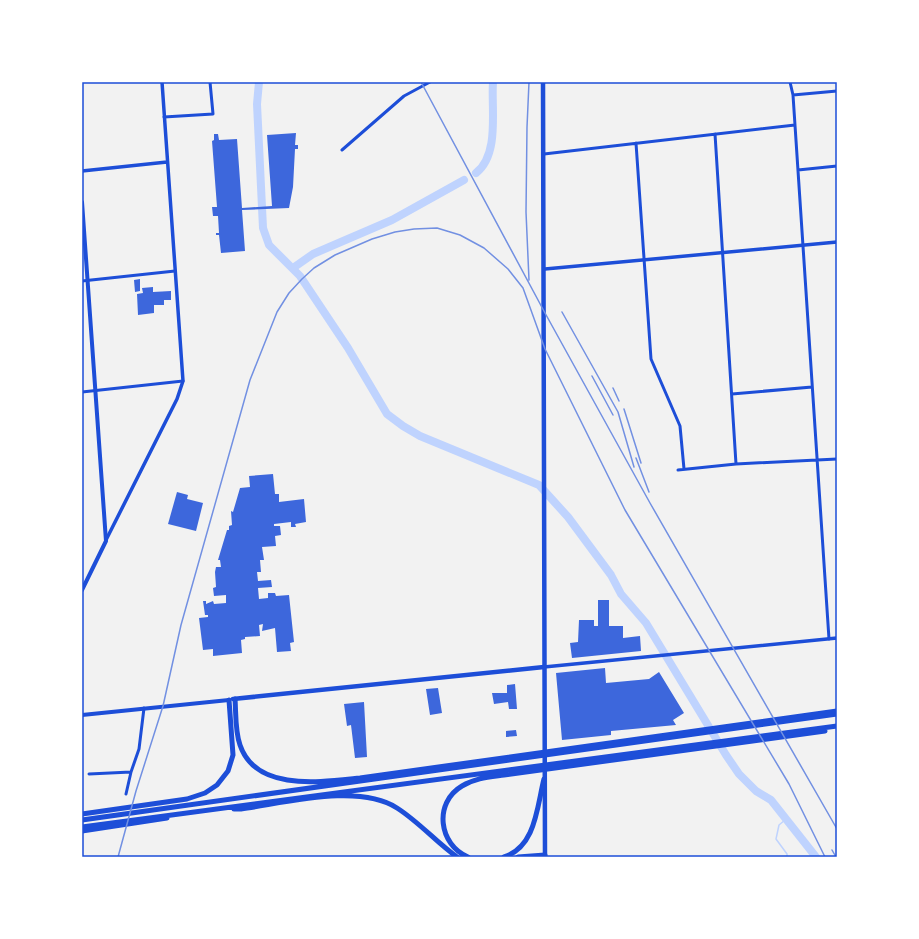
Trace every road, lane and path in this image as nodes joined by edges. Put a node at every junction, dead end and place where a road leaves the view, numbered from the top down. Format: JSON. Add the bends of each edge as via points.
{"nodes":[{"id":1,"x":162,"y":82,"type":"edge"},
{"id":2,"x":210,"y":82,"type":"edge"},
{"id":3,"x":430,"y":82,"type":"edge"},
{"id":4,"x":543,"y":82,"type":"edge"},
{"id":5,"x":790,"y":82,"type":"edge"},
{"id":6,"x":837,"y":91,"type":"edge"},
{"id":7,"x":793,"y":95,"type":"junction"},
{"id":8,"x":164,"y":117,"type":"junction"},
{"id":9,"x":795,"y":125,"type":"junction"},
{"id":10,"x":714,"y":134,"type":"junction"},
{"id":11,"x":636,"y":143,"type":"junction"},
{"id":12,"x":342,"y":150,"type":"dead end"},
{"id":13,"x":544,"y":154,"type":"junction"},
{"id":14,"x":167,"y":162,"type":"junction"},
{"id":15,"x":837,"y":166,"type":"edge"},
{"id":16,"x":798,"y":170,"type":"junction"},
{"id":17,"x":82,"y":171,"type":"edge"},
{"id":18,"x":82,"y":202,"type":"edge"},
{"id":19,"x":837,"y":242,"type":"edge"},
{"id":20,"x":803,"y":246,"type":"junction"},
{"id":21,"x":722,"y":253,"type":"junction"},
{"id":22,"x":644,"y":260,"type":"junction"},
{"id":23,"x":545,"y":269,"type":"junction"},
{"id":24,"x":175,"y":271,"type":"junction"},
{"id":25,"x":88,"y":280,"type":"junction"},
{"id":26,"x":82,"y":281,"type":"edge"},
{"id":27,"x":183,"y":381,"type":"junction"},
{"id":28,"x":812,"y":387,"type":"junction"},
{"id":29,"x":95,"y":391,"type":"junction"},
{"id":30,"x":82,"y":392,"type":"edge"},
{"id":31,"x":732,"y":394,"type":"junction"},
{"id":32,"x":837,"y":459,"type":"edge"},
{"id":33,"x":817,"y":460,"type":"junction"},
{"id":34,"x":736,"y":464,"type":"junction"},
{"id":35,"x":684,"y":469,"type":"junction"},
{"id":36,"x":678,"y":470,"type":"dead end"},
{"id":37,"x":106,"y":541,"type":"junction"},
{"id":38,"x":82,"y":590,"type":"edge"},
{"id":39,"x":837,"y":638,"type":"edge"},
{"id":40,"x":829,"y":639,"type":"junction"},
{"id":41,"x":544,"y":667,"type":"junction"},
{"id":42,"x":232,"y":699,"type":"junction"},
{"id":43,"x":144,"y":708,"type":"junction"},
{"id":44,"x":837,"y":712,"type":"edge"},
{"id":45,"x":82,"y":715,"type":"edge"},
{"id":46,"x":837,"y":726,"type":"edge"},
{"id":47,"x":837,"y":729,"type":"edge"},
{"id":48,"x":504,"y":758,"type":"junction"},
{"id":49,"x":131,"y":772,"type":"junction"},
{"id":50,"x":504,"y":773,"type":"junction"},
{"id":51,"x":89,"y":774,"type":"dead end"},
{"id":52,"x":544,"y":779,"type":"junction"},
{"id":53,"x":126,"y":794,"type":"dead end"},
{"id":54,"x":225,"y":808,"type":"junction"},
{"id":55,"x":82,"y":814,"type":"edge"},
{"id":56,"x":82,"y":820,"type":"edge"},
{"id":57,"x":106,"y":826,"type":"junction"},
{"id":58,"x":82,"y":827,"type":"edge"},
{"id":59,"x":82,"y":831,"type":"edge"},
{"id":60,"x":545,"y":856,"type":"edge"},
{"id":61,"x":456,"y":857,"type":"edge"},
{"id":62,"x":468,"y":857,"type":"edge"},
{"id":63,"x":504,"y":857,"type":"edge"},
{"id":64,"x":518,"y":857,"type":"edge"}],
"edges":[{"from":1,"to":8,"type":"street"},
{"from":2,"to":8,"type":"street","via":[[212,114]]},
{"from":3,"to":12,"type":"street","via":[[404,96]]},
{"from":4,"to":13,"type":"main road"},
{"from":5,"to":7,"type":"street"},
{"from":6,"to":7,"type":"street"},
{"from":7,"to":9,"type":"street"},
{"from":8,"to":14,"type":"street"},
{"from":9,"to":10,"type":"street"},
{"from":9,"to":16,"type":"street"},
{"from":10,"to":11,"type":"street"},
{"from":10,"to":21,"type":"street"},
{"from":11,"to":13,"type":"street"},
{"from":11,"to":22,"type":"street"},
{"from":13,"to":23,"type":"main road"},
{"from":14,"to":17,"type":"street"},
{"from":14,"to":24,"type":"street"},
{"from":15,"to":16,"type":"street"},
{"from":16,"to":20,"type":"street"},
{"from":18,"to":25,"type":"main road"},
{"from":19,"to":20,"type":"street"},
{"from":20,"to":21,"type":"street"},
{"from":20,"to":28,"type":"street"},
{"from":21,"to":22,"type":"street"},
{"from":21,"to":31,"type":"street"},
{"from":22,"to":23,"type":"street"},
{"from":22,"to":35,"type":"street","via":[[651,359],[680,426]]},
{"from":23,"to":41,"type":"main road"},
{"from":24,"to":25,"type":"street"},
{"from":24,"to":27,"type":"street"},
{"from":25,"to":26,"type":"street"},
{"from":25,"to":29,"type":"main road"},
{"from":27,"to":29,"type":"street"},
{"from":27,"to":37,"type":"street"},
{"from":28,"to":31,"type":"street"},
{"from":28,"to":33,"type":"street"},
{"from":29,"to":30,"type":"street"},
{"from":29,"to":37,"type":"main road"},
{"from":31,"to":34,"type":"street"},
{"from":32,"to":33,"type":"street"},
{"from":33,"to":34,"type":"street"},
{"from":33,"to":40,"type":"street"},
{"from":34,"to":35,"type":"street"},
{"from":35,"to":36,"type":"street"},
{"from":37,"to":38,"type":"main road"},
{"from":39,"to":40,"type":"street"},
{"from":40,"to":41,"type":"street"},
{"from":41,"to":42,"type":"main road"},
{"from":41,"to":52,"type":"main road"},
{"from":42,"to":43,"type":"main road"},
{"from":42,"to":48,"type":"highway","via":[[239,743],[245,755],[259,770],[282,779],[352,779]]},
{"from":42,"to":55,"type":"highway","via":[[232,761],[225,776],[217,785],[205,793],[187,799]]},
{"from":43,"to":45,"type":"main road"},
{"from":43,"to":49,"type":"street","via":[[139,748]]},
{"from":44,"to":48,"type":"highway"},
{"from":46,"to":50,"type":"highway"},
{"from":47,"to":50,"type":"highway"},
{"from":48,"to":56,"type":"highway"},
{"from":49,"to":51,"type":"street"},
{"from":49,"to":53,"type":"street"},
{"from":50,"to":54,"type":"highway"},
{"from":50,"to":62,"type":"highway","via":[[462,786],[446,803],[442,817],[446,836],[455,848]]},
{"from":52,"to":60,"type":"main road"},
{"from":52,"to":63,"type":"highway","via":[[528,838],[516,851]]},
{"from":54,"to":57,"type":"highway"},
{"from":54,"to":61,"type":"highway","via":[[241,809],[351,796],[374,798],[397,808]]},
{"from":57,"to":58,"type":"highway"},
{"from":57,"to":59,"type":"highway"},
{"from":60,"to":64,"type":"highway"}]}
